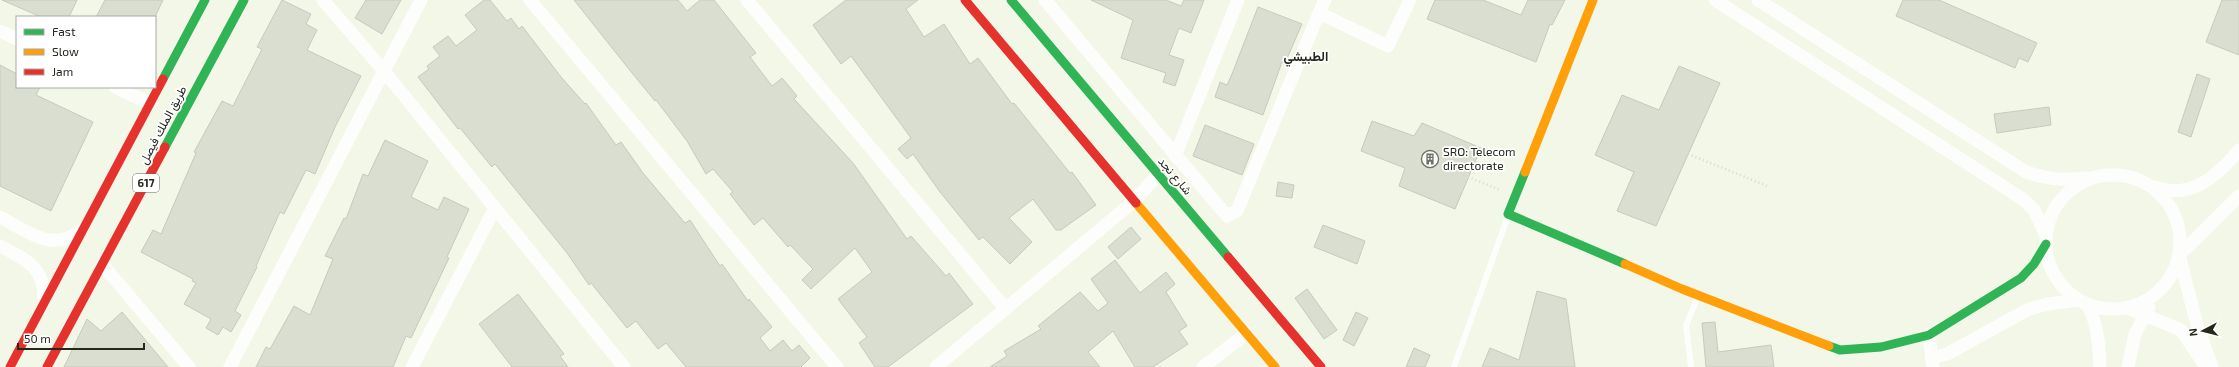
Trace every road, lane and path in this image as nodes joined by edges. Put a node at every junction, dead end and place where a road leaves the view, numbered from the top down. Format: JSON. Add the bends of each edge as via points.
{"nodes":[{"id":1,"x":205,"y":0,"type":"edge"},
{"id":2,"x":244,"y":0,"type":"edge"},
{"id":3,"x":324,"y":0,"type":"edge"},
{"id":4,"x":422,"y":0,"type":"edge"},
{"id":5,"x":530,"y":0,"type":"edge"},
{"id":6,"x":747,"y":0,"type":"edge"},
{"id":7,"x":965,"y":0,"type":"edge"},
{"id":8,"x":1010,"y":0,"type":"edge"},
{"id":9,"x":1045,"y":0,"type":"edge"},
{"id":10,"x":1238,"y":0,"type":"edge"},
{"id":11,"x":1325,"y":0,"type":"edge"},
{"id":12,"x":1410,"y":0,"type":"edge"},
{"id":13,"x":1593,"y":0,"type":"edge"},
{"id":14,"x":1714,"y":0,"type":"edge"},
{"id":15,"x":1758,"y":0,"type":"edge"},
{"id":16,"x":1319,"y":13,"type":"junction"},
{"id":17,"x":0,"y":31,"type":"edge"},
{"id":18,"x":16,"y":39,"type":"edge"},
{"id":19,"x":384,"y":71,"type":"junction"},
{"id":20,"x":118,"y":88,"type":"edge"},
{"id":21,"x":150,"y":104,"type":"junction"},
{"id":22,"x":2239,"y":150,"type":"edge"},
{"id":23,"x":1688,"y":154,"type":"dead end"},
{"id":24,"x":1175,"y":156,"type":"junction"},
{"id":25,"x":1158,"y":175,"type":"junction"},
{"id":26,"x":1468,"y":177,"type":"dead end"},
{"id":27,"x":2093,"y":177,"type":"junction"},
{"id":28,"x":1767,"y":186,"type":"dead end"},
{"id":29,"x":2150,"y":186,"type":"junction"},
{"id":30,"x":2239,"y":196,"type":"edge"},
{"id":31,"x":1515,"y":197,"type":"junction"},
{"id":32,"x":1134,"y":201,"type":"junction"},
{"id":33,"x":495,"y":208,"type":"junction"},
{"id":34,"x":1508,"y":214,"type":"junction"},
{"id":35,"x":0,"y":217,"type":"edge"},
{"id":36,"x":83,"y":229,"type":"junction"},
{"id":37,"x":2046,"y":239,"type":"junction"},
{"id":38,"x":0,"y":246,"type":"edge"},
{"id":39,"x":2179,"y":255,"type":"junction"},
{"id":40,"x":102,"y":264,"type":"junction"},
{"id":41,"x":2159,"y":292,"type":"junction"},
{"id":42,"x":1699,"y":294,"type":"junction"},
{"id":43,"x":43,"y":302,"type":"junction"},
{"id":44,"x":2084,"y":303,"type":"junction"},
{"id":45,"x":1005,"y":308,"type":"junction"},
{"id":46,"x":2128,"y":308,"type":"junction"},
{"id":47,"x":2144,"y":314,"type":"junction"},
{"id":48,"x":1247,"y":333,"type":"junction"},
{"id":49,"x":1929,"y":335,"type":"junction"},
{"id":50,"x":1933,"y":363,"type":"edge"},
{"id":51,"x":10,"y":367,"type":"edge"},
{"id":52,"x":47,"y":367,"type":"edge"},
{"id":53,"x":189,"y":367,"type":"edge"},
{"id":54,"x":230,"y":367,"type":"edge"},
{"id":55,"x":412,"y":367,"type":"edge"},
{"id":56,"x":624,"y":367,"type":"edge"},
{"id":57,"x":837,"y":367,"type":"edge"},
{"id":58,"x":936,"y":367,"type":"edge"},
{"id":59,"x":1202,"y":367,"type":"edge"},
{"id":60,"x":1275,"y":367,"type":"edge"},
{"id":61,"x":1321,"y":367,"type":"edge"},
{"id":62,"x":1454,"y":367,"type":"edge"},
{"id":63,"x":1691,"y":367,"type":"edge"},
{"id":64,"x":2100,"y":367,"type":"edge"},
{"id":65,"x":2128,"y":367,"type":"edge"},
{"id":66,"x":2206,"y":367,"type":"edge"},
{"id":67,"x":2212,"y":367,"type":"edge"}],
"edges":[{"from":1,"to":21,"type":"main road","name":"طريق الملك فيصل","number":"617"},
{"from":2,"to":40,"type":"main road","name":"طريق الملك فيصل","number":"617"},
{"from":3,"to":19,"type":"street"},
{"from":4,"to":19,"type":"street"},
{"from":5,"to":57,"type":"street"},
{"from":6,"to":45,"type":"street"},
{"from":7,"to":32,"type":"main road"},
{"from":8,"to":25,"type":"main road","name":"شارع نجد"},
{"from":9,"to":24,"type":"street"},
{"from":10,"to":24,"type":"street"},
{"from":11,"to":16,"type":"street"},
{"from":12,"to":16,"type":"street","via":[[1388,46]]},
{"from":13,"to":31,"type":"main road"},
{"from":14,"to":37,"type":"street","via":[[2024,200],[2034,210]]},
{"from":15,"to":27,"type":"street","via":[[2026,172],[2063,181]]},
{"from":16,"to":24,"type":"street","via":[[1237,211],[1227,216]]},
{"from":17,"to":18,"type":"street"},
{"from":19,"to":33,"type":"street"},
{"from":19,"to":54,"type":"street"},
{"from":20,"to":21,"type":"street"},
{"from":21,"to":36,"type":"main road","name":"طريق الملك فيصل","number":"617"},
{"from":22,"to":29,"type":"street","via":[[2213,176],[2195,188],[2168,192]]},
{"from":23,"to":28,"type":"path"},
{"from":25,"to":32,"type":"street"},
{"from":25,"to":61,"type":"main road","name":"شارع نجد"},
{"from":26,"to":31,"type":"path"},
{"from":27,"to":29,"type":"street","via":[[2132,177]]},
{"from":27,"to":37,"type":"street","via":[[2075,186],[2060,199],[2050,216]]},
{"from":29,"to":39,"type":"street","via":[[2164,199],[2175,216],[2180,235]]},
{"from":30,"to":39,"type":"street"},
{"from":31,"to":34,"type":"main road"},
{"from":32,"to":45,"type":"street"},
{"from":32,"to":48,"type":"main road"},
{"from":33,"to":55,"type":"street"},
{"from":33,"to":56,"type":"street"},
{"from":34,"to":42,"type":"main road"},
{"from":34,"to":62,"type":"lane"},
{"from":35,"to":36,"type":"street","via":[[51,242],[63,241]]},
{"from":36,"to":43,"type":"main road","name":"طريق الملك فيصل","number":"617"},
{"from":37,"to":44,"type":"street","via":[[2047,257],[2055,277],[2069,294]]},
{"from":37,"to":49,"type":"main road","via":[[2034,264],[2021,278]]},
{"from":38,"to":43,"type":"street","via":[[30,262],[37,270],[42,282]]},
{"from":39,"to":41,"type":"street","via":[[2168,281]]},
{"from":39,"to":67,"type":"street","via":[[2197,325]]},
{"from":40,"to":52,"type":"main road","name":"طريق الملك فيصل","number":"617"},
{"from":40,"to":53,"type":"street"},
{"from":41,"to":46,"type":"street","via":[[2144,302]]},
{"from":41,"to":47,"type":"street"},
{"from":42,"to":49,"type":"main road","via":[[1840,350],[1881,347]]},
{"from":42,"to":63,"type":"lane","via":[[1686,325]]},
{"from":43,"to":51,"type":"main road","name":"طريق الملك فيصل","number":"617"},
{"from":44,"to":46,"type":"street","via":[[2108,310]]},
{"from":44,"to":50,"type":"street","via":[[2048,304],[2029,308]]},
{"from":44,"to":64,"type":"street","via":[[2094,318],[2099,338]]},
{"from":45,"to":58,"type":"street"},
{"from":46,"to":47,"type":"street"},
{"from":47,"to":65,"type":"street","via":[[2135,334]]},
{"from":47,"to":66,"type":"street","via":[[2180,330]]},
{"from":48,"to":59,"type":"street"},
{"from":48,"to":60,"type":"main road"},
{"from":49,"to":50,"type":"street"}]}
